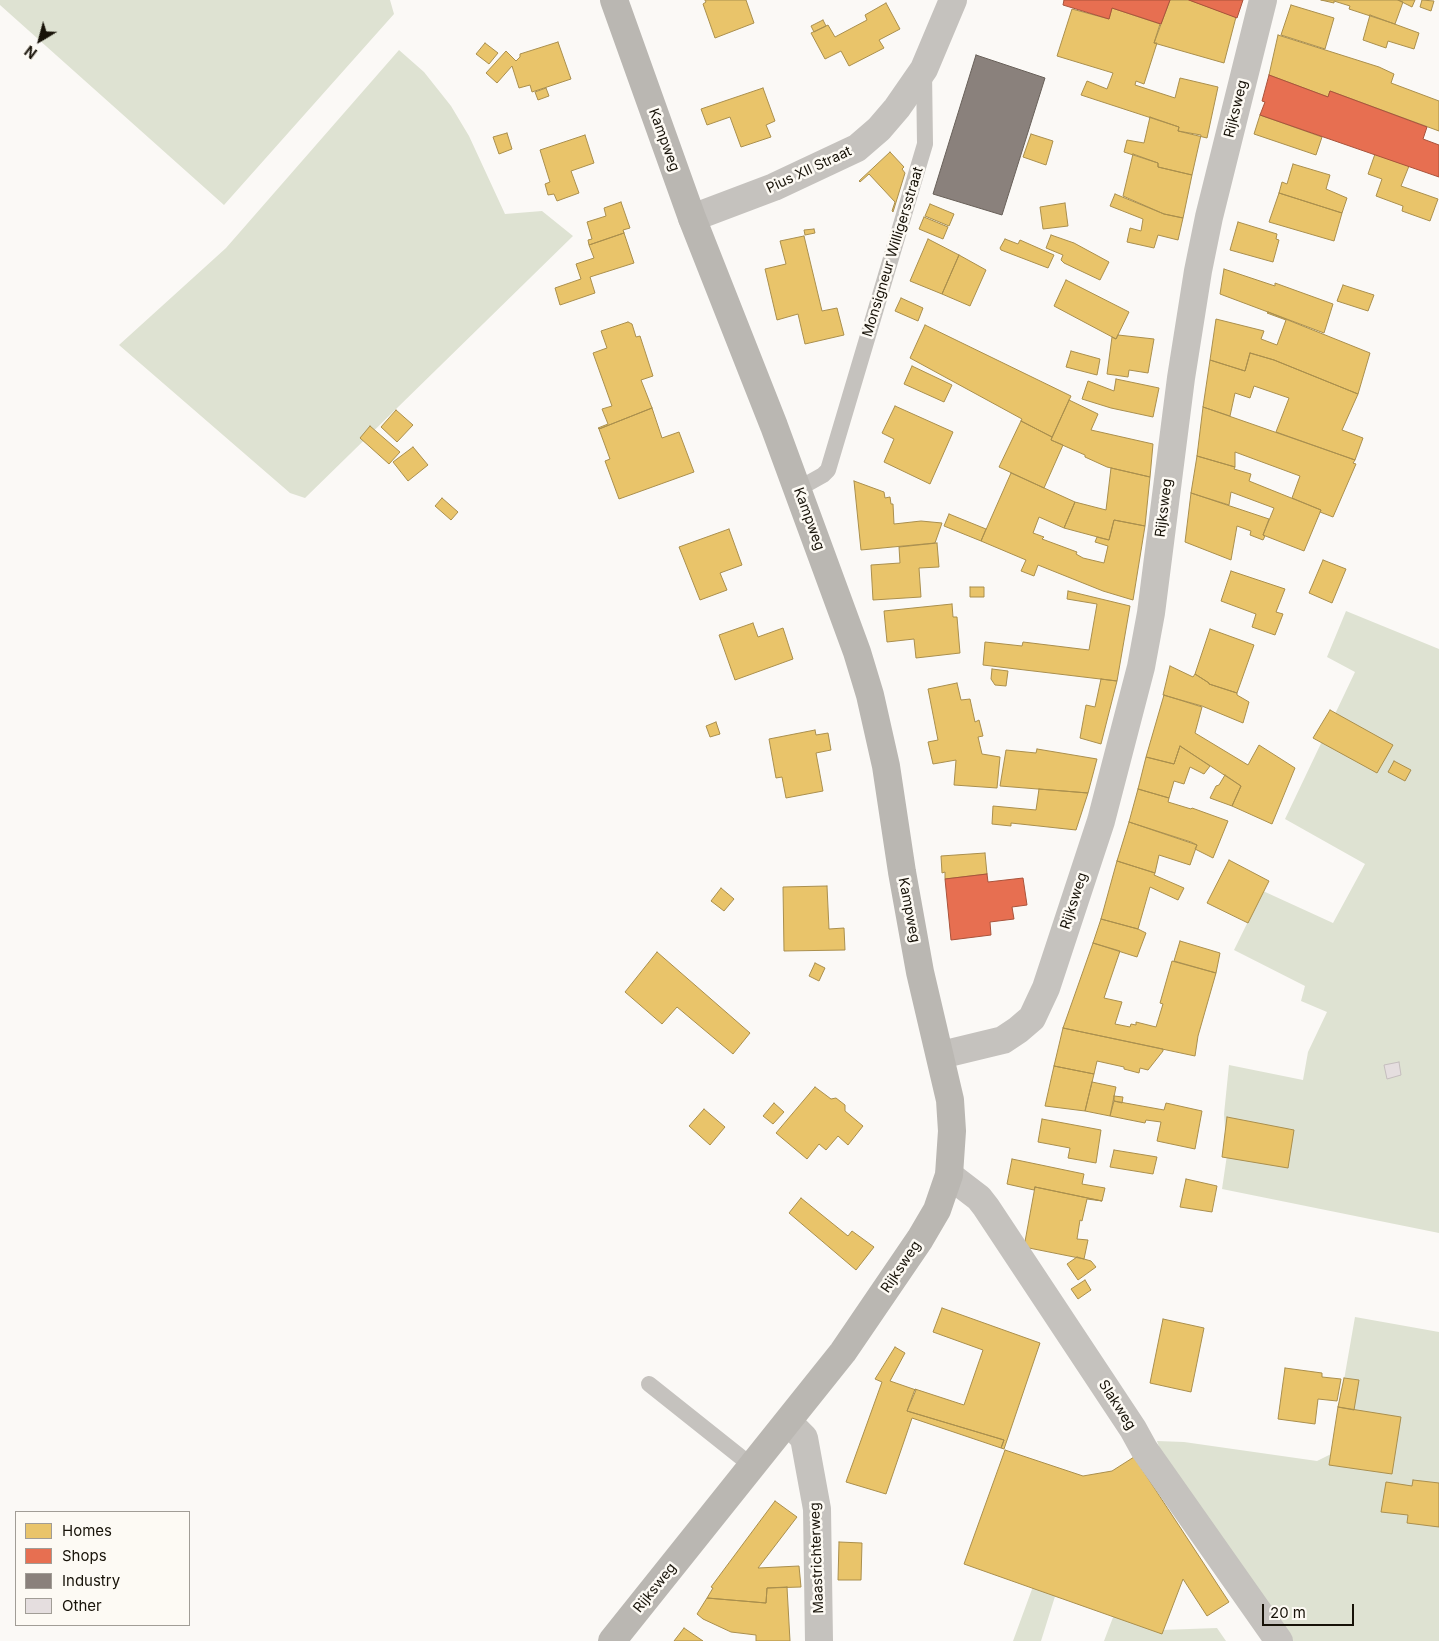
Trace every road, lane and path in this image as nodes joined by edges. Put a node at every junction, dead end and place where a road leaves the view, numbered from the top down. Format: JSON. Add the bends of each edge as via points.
{"nodes":[{"id":1,"x":614,"y":0,"type":"edge"},
{"id":2,"x":953,"y":0,"type":"edge"},
{"id":3,"x":1264,"y":0,"type":"edge"},
{"id":4,"x":924,"y":69,"type":"junction"},
{"id":5,"x":692,"y":218,"type":"junction"},
{"id":6,"x":798,"y":488,"type":"junction"},
{"id":7,"x":941,"y":1055,"type":"junction"},
{"id":8,"x":949,"y":1175,"type":"junction"},
{"id":9,"x":649,"y":1384,"type":"dead end"},
{"id":10,"x":788,"y":1422,"type":"junction"},
{"id":11,"x":752,"y":1466,"type":"junction"},
{"id":12,"x":612,"y":1641,"type":"edge"},
{"id":13,"x":819,"y":1641,"type":"edge"},
{"id":14,"x":1280,"y":1641,"type":"edge"}],
"edges":[{"from":1,"to":5,"type":"main road","name":"Kampweg"},
{"from":2,"to":4,"type":"street","name":"Monsigneur Willigersstraat"},
{"from":3,"to":7,"type":"street","name":"Rijksweg","via":[[1200,262],[1181,378],[1151,613],[1143,658],[1101,821],[1046,988],[1032,1018],[1003,1040]]},
{"from":4,"to":5,"type":"street","name":"Pius XII Straat","via":[[897,108],[857,148],[774,187]]},
{"from":4,"to":6,"type":"lane","name":"Monsigneur Willigersstraat","via":[[925,144],[828,470]]},
{"from":5,"to":6,"type":"main road","name":"Kampweg"},
{"from":6,"to":7,"type":"main road","name":"Kampweg","via":[[870,695],[886,766],[920,972]]},
{"from":7,"to":8,"type":"main road","name":"Rijksweg","via":[[950,1100]]},
{"from":8,"to":10,"type":"main road","name":"Rijksweg","via":[[937,1210],[920,1238],[843,1352]]},
{"from":8,"to":14,"type":"street","name":"Slakweg","via":[[986,1207],[1144,1449]]},
{"from":9,"to":11,"type":"lane"},
{"from":10,"to":11,"type":"main road","name":"Rijksweg"},
{"from":10,"to":13,"type":"street","name":"Maastrichterweg","via":[[804,1438],[817,1509]]},
{"from":11,"to":12,"type":"main road","name":"Rijksweg"}]}
